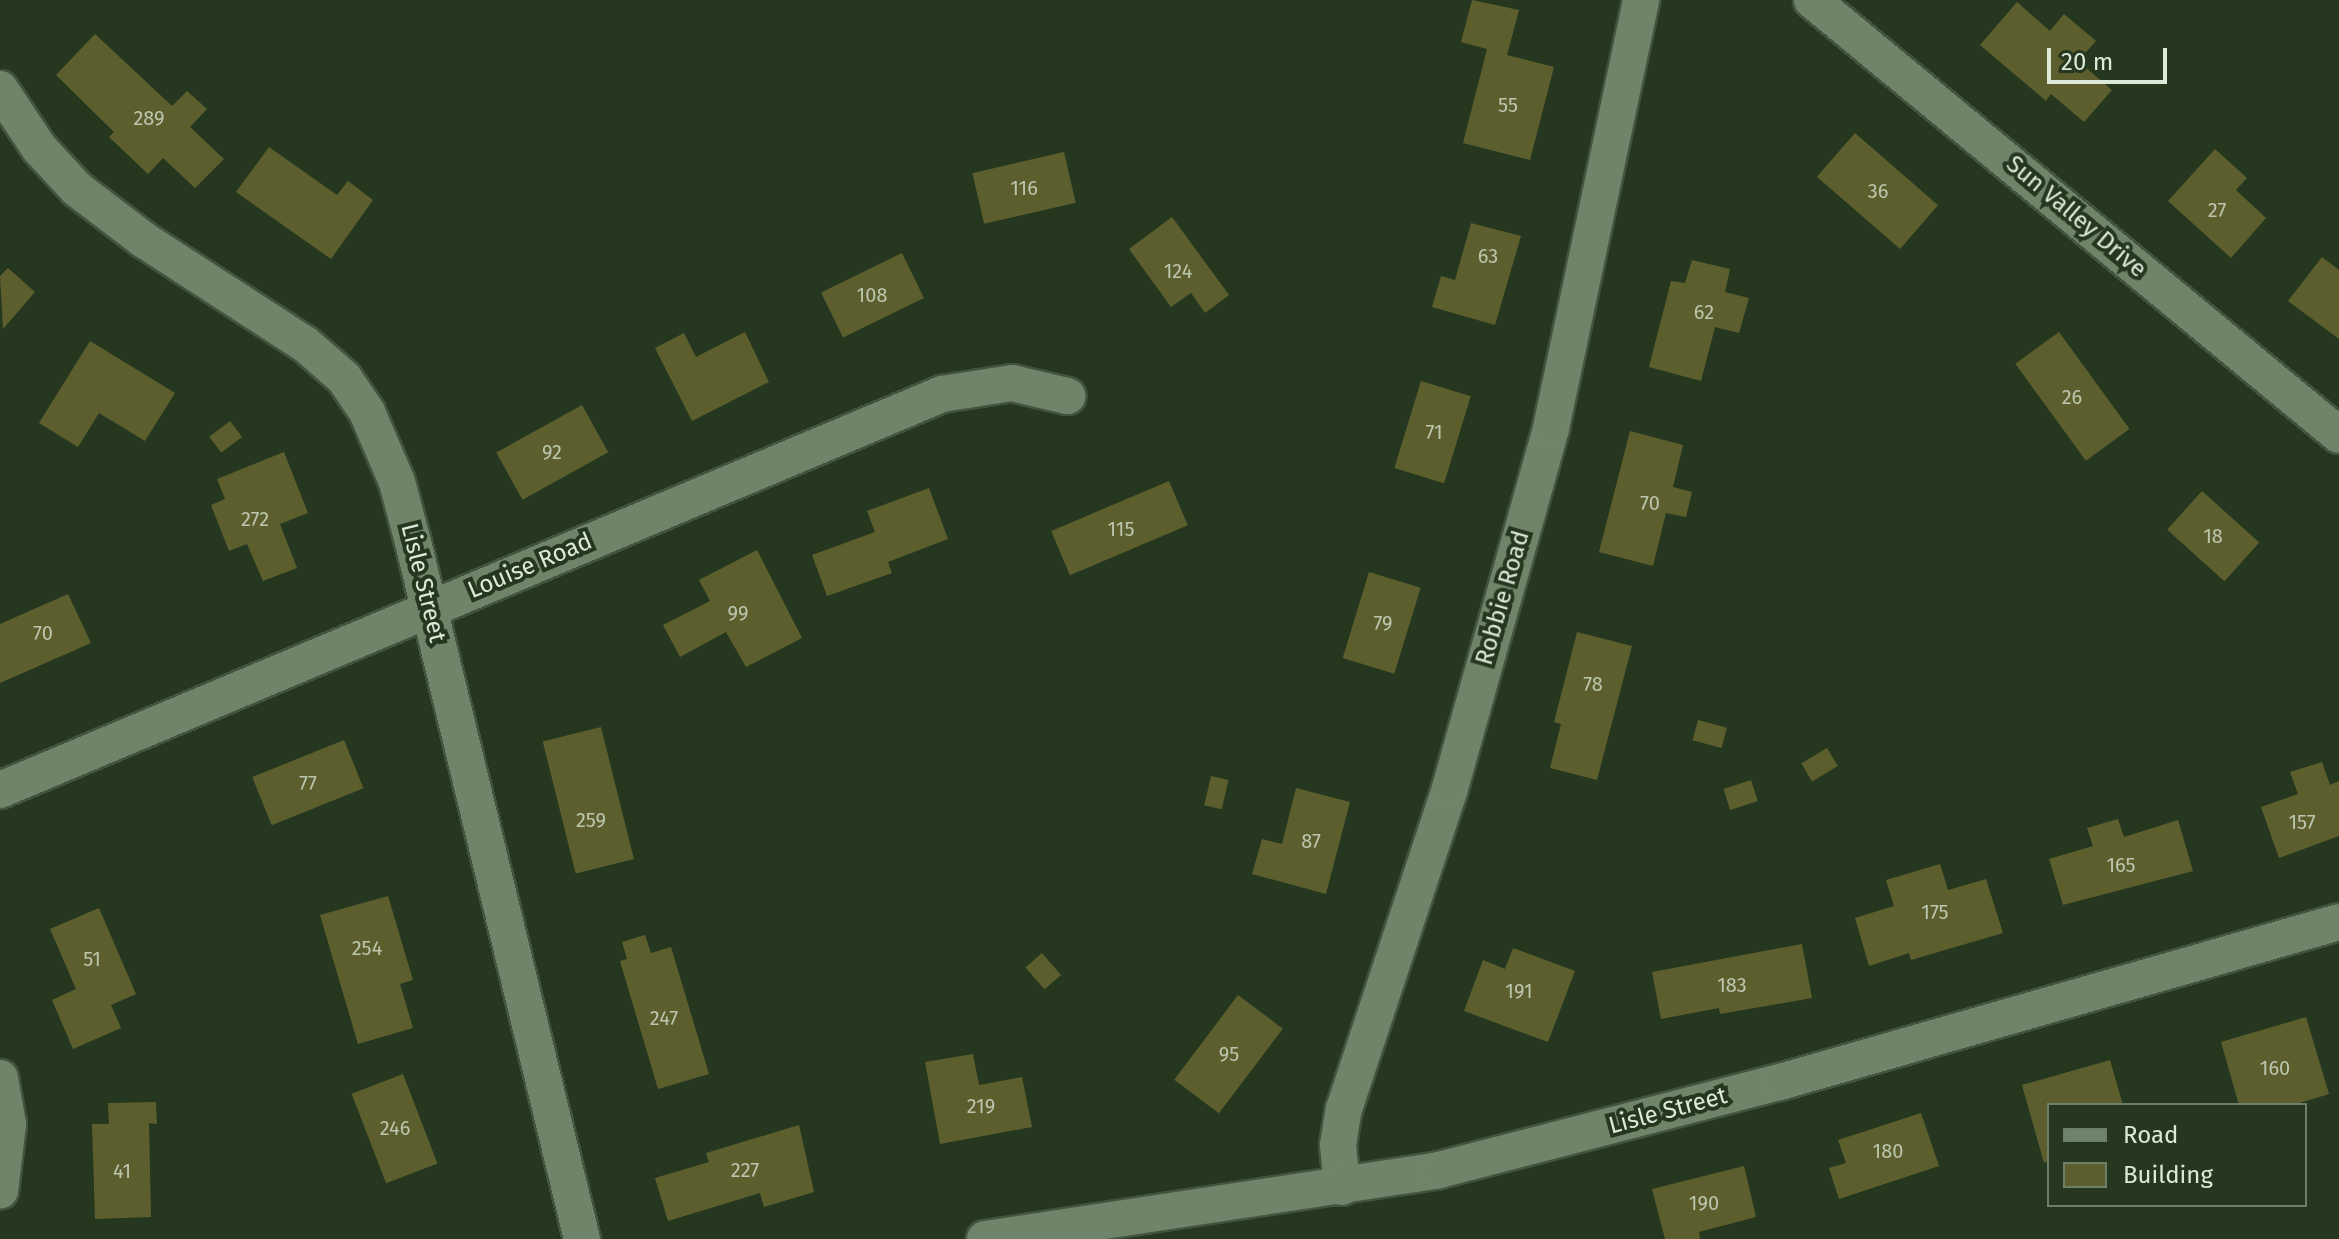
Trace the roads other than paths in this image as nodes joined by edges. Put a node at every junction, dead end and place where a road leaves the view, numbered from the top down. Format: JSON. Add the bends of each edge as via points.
{"nodes":[{"id":1,"x":1641,"y":0,"type":"edge"},
{"id":2,"x":1812,"y":0,"type":"edge"},
{"id":3,"x":0,"y":89,"type":"edge"},
{"id":4,"x":1067,"y":396,"type":"dead end"},
{"id":5,"x":2339,"y":435,"type":"edge"},
{"id":6,"x":429,"y":608,"type":"junction"},
{"id":7,"x":0,"y":790,"type":"edge"},
{"id":8,"x":2339,"y":922,"type":"edge"},
{"id":9,"x":0,"y":1078,"type":"edge"},
{"id":10,"x":1342,"y":1187,"type":"junction"},
{"id":11,"x":0,"y":1191,"type":"edge"},
{"id":12,"x":582,"y":1239,"type":"edge"},
{"id":13,"x":985,"y":1239,"type":"edge"}],
"edges":[{"from":1,"to":10,"type":"street","name":"Robbie Road","via":[[1551,428],[1450,788],[1344,1109],[1338,1145]]},
{"from":2,"to":5,"type":"street","name":"Sun Valley Drive"},
{"from":3,"to":6,"type":"street","name":"Lisle Street","via":[[39,148],[77,189],[144,240],[280,325],[344,378],[367,412],[397,482]]},
{"from":4,"to":6,"type":"street","name":"Louise Road","via":[[1012,383],[942,394]]},
{"from":6,"to":7,"type":"street","name":"Louise Road"},
{"from":6,"to":12,"type":"street","name":"Lisle Street"},
{"from":8,"to":10,"type":"street","name":"Lisle Street","via":[[1731,1095],[1439,1170]]},
{"from":9,"to":11,"type":"street","via":[[8,1149]]},
{"from":10,"to":13,"type":"street","name":"Lisle Street"}]}
